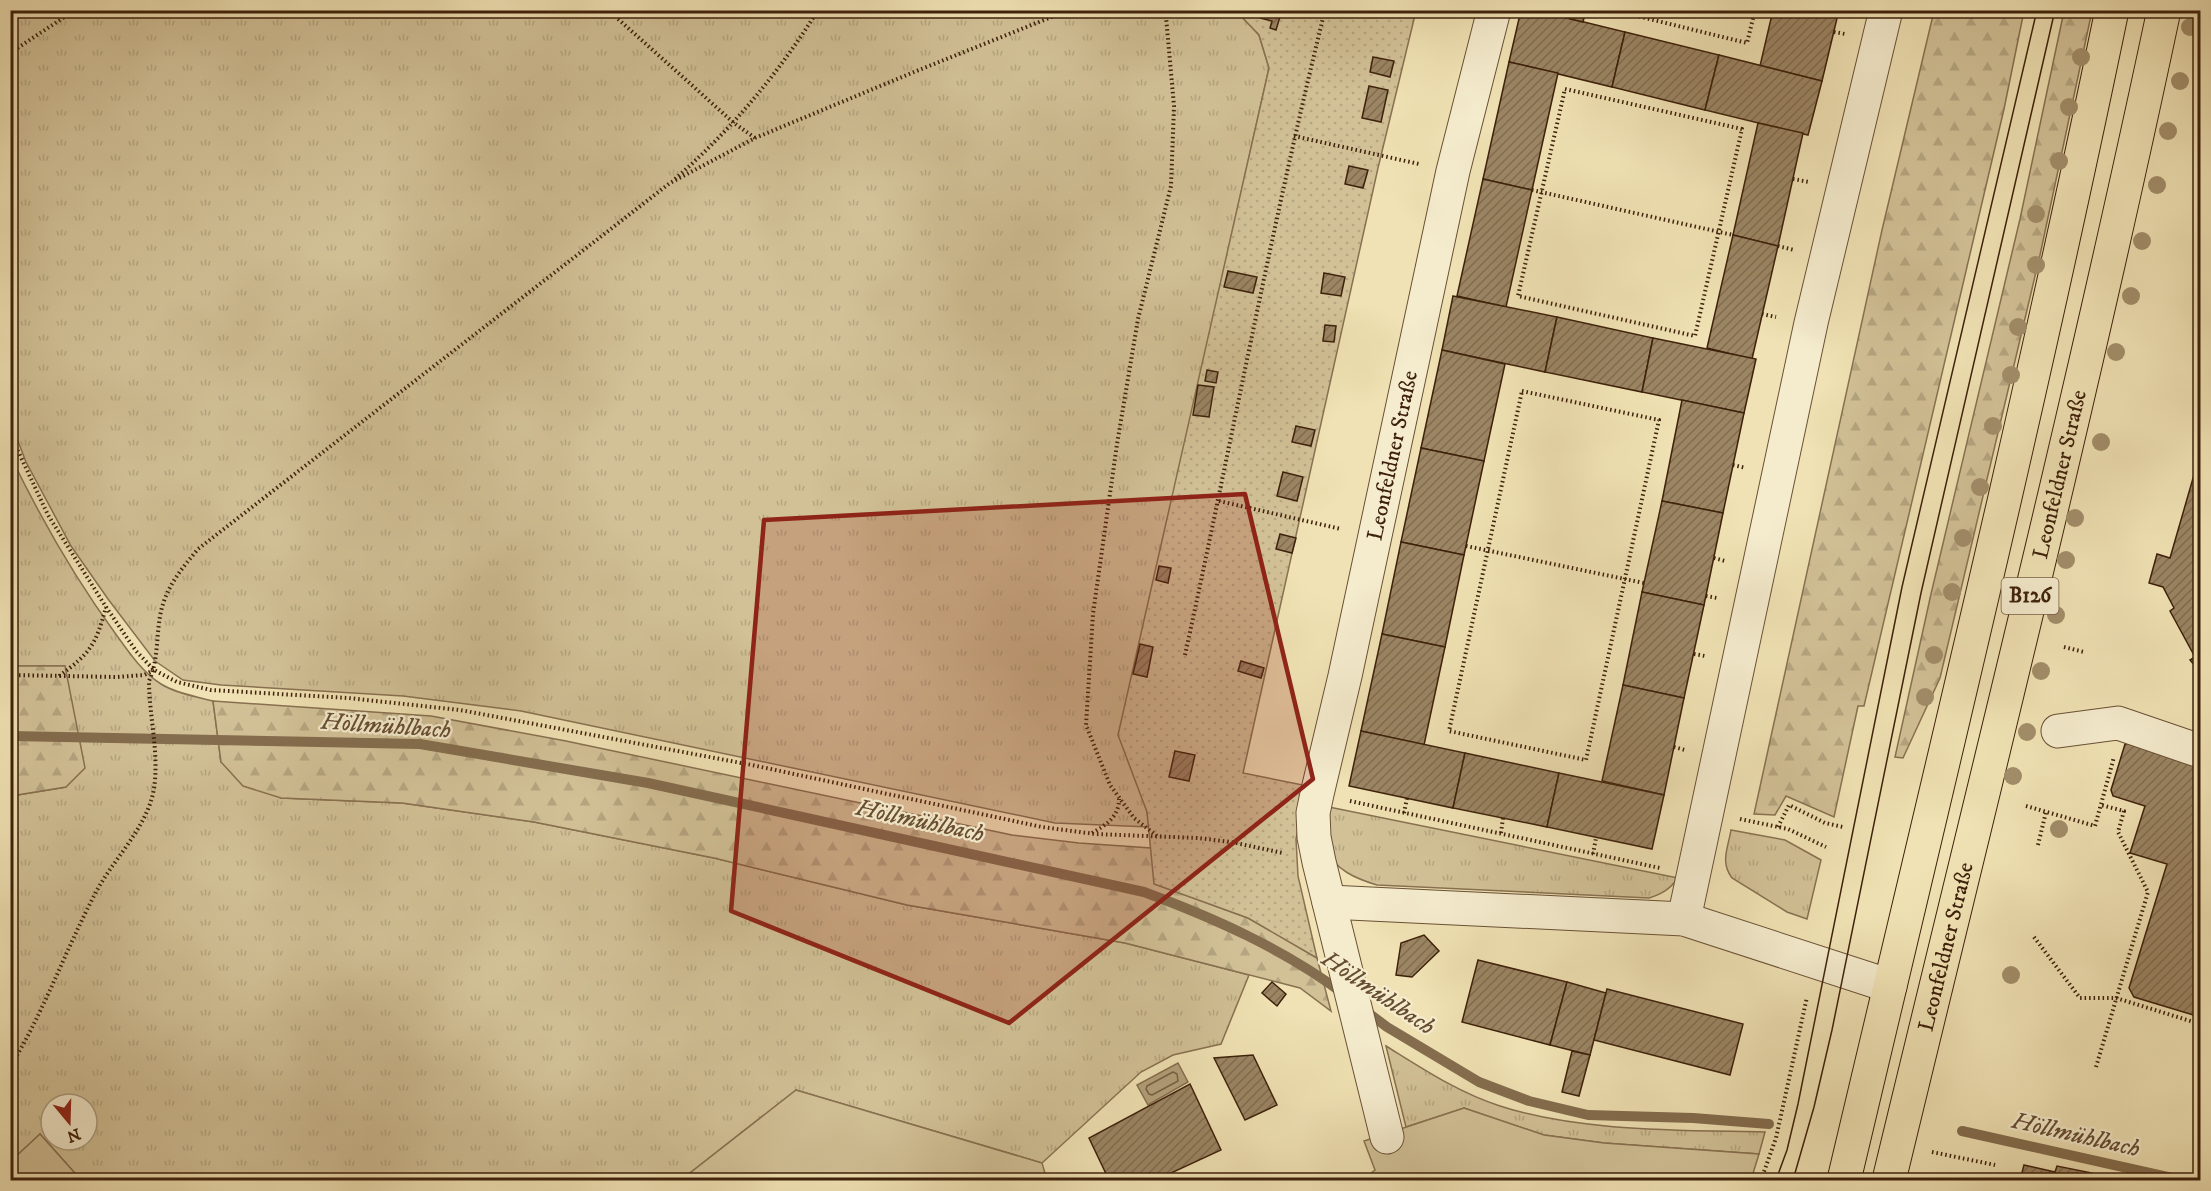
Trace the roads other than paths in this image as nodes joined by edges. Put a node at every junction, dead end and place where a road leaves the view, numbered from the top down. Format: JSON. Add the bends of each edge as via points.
{"nodes":[{"id":1,"x":1494,"y":10,"type":"edge"},
{"id":2,"x":1886,"y":10,"type":"edge"},
{"id":3,"x":2112,"y":10,"type":"edge"},
{"id":4,"x":2164,"y":10,"type":"edge"},
{"id":5,"x":2058,"y":731,"type":"dead end"},
{"id":6,"x":2200,"y":751,"type":"edge"},
{"id":7,"x":1329,"y":902,"type":"junction"},
{"id":8,"x":1684,"y":919,"type":"junction"},
{"id":9,"x":1890,"y":986,"type":"junction"},
{"id":10,"x":1387,"y":1137,"type":"dead end"},
{"id":11,"x":1844,"y":1180,"type":"edge"},
{"id":12,"x":1889,"y":1180,"type":"edge"}],
"edges":[{"from":1,"to":7,"type":"street","name":"Leonfeldner Straße","via":[[1453,171],[1313,813],[1314,837]]},
{"from":2,"to":8,"type":"street","via":[[1811,323]]},
{"from":3,"to":9,"type":"main road","name":"Leonfeldner Straße","number":"B126","via":[[2048,311]]},
{"from":4,"to":12,"type":"main road","name":"Leonfeldner Straße","number":"B126","via":[[2118,230]]},
{"from":5,"to":6,"type":"street","via":[[2118,723]]},
{"from":7,"to":8,"type":"street","name":"Leonfeldner Straße"},
{"from":7,"to":10,"type":"street","name":"Leonfeldner Straße"},
{"from":8,"to":9,"type":"street","name":"Leonfeldner Straße"},
{"from":9,"to":11,"type":"main road","name":"Leonfeldner Straße","number":"B126"}]}
